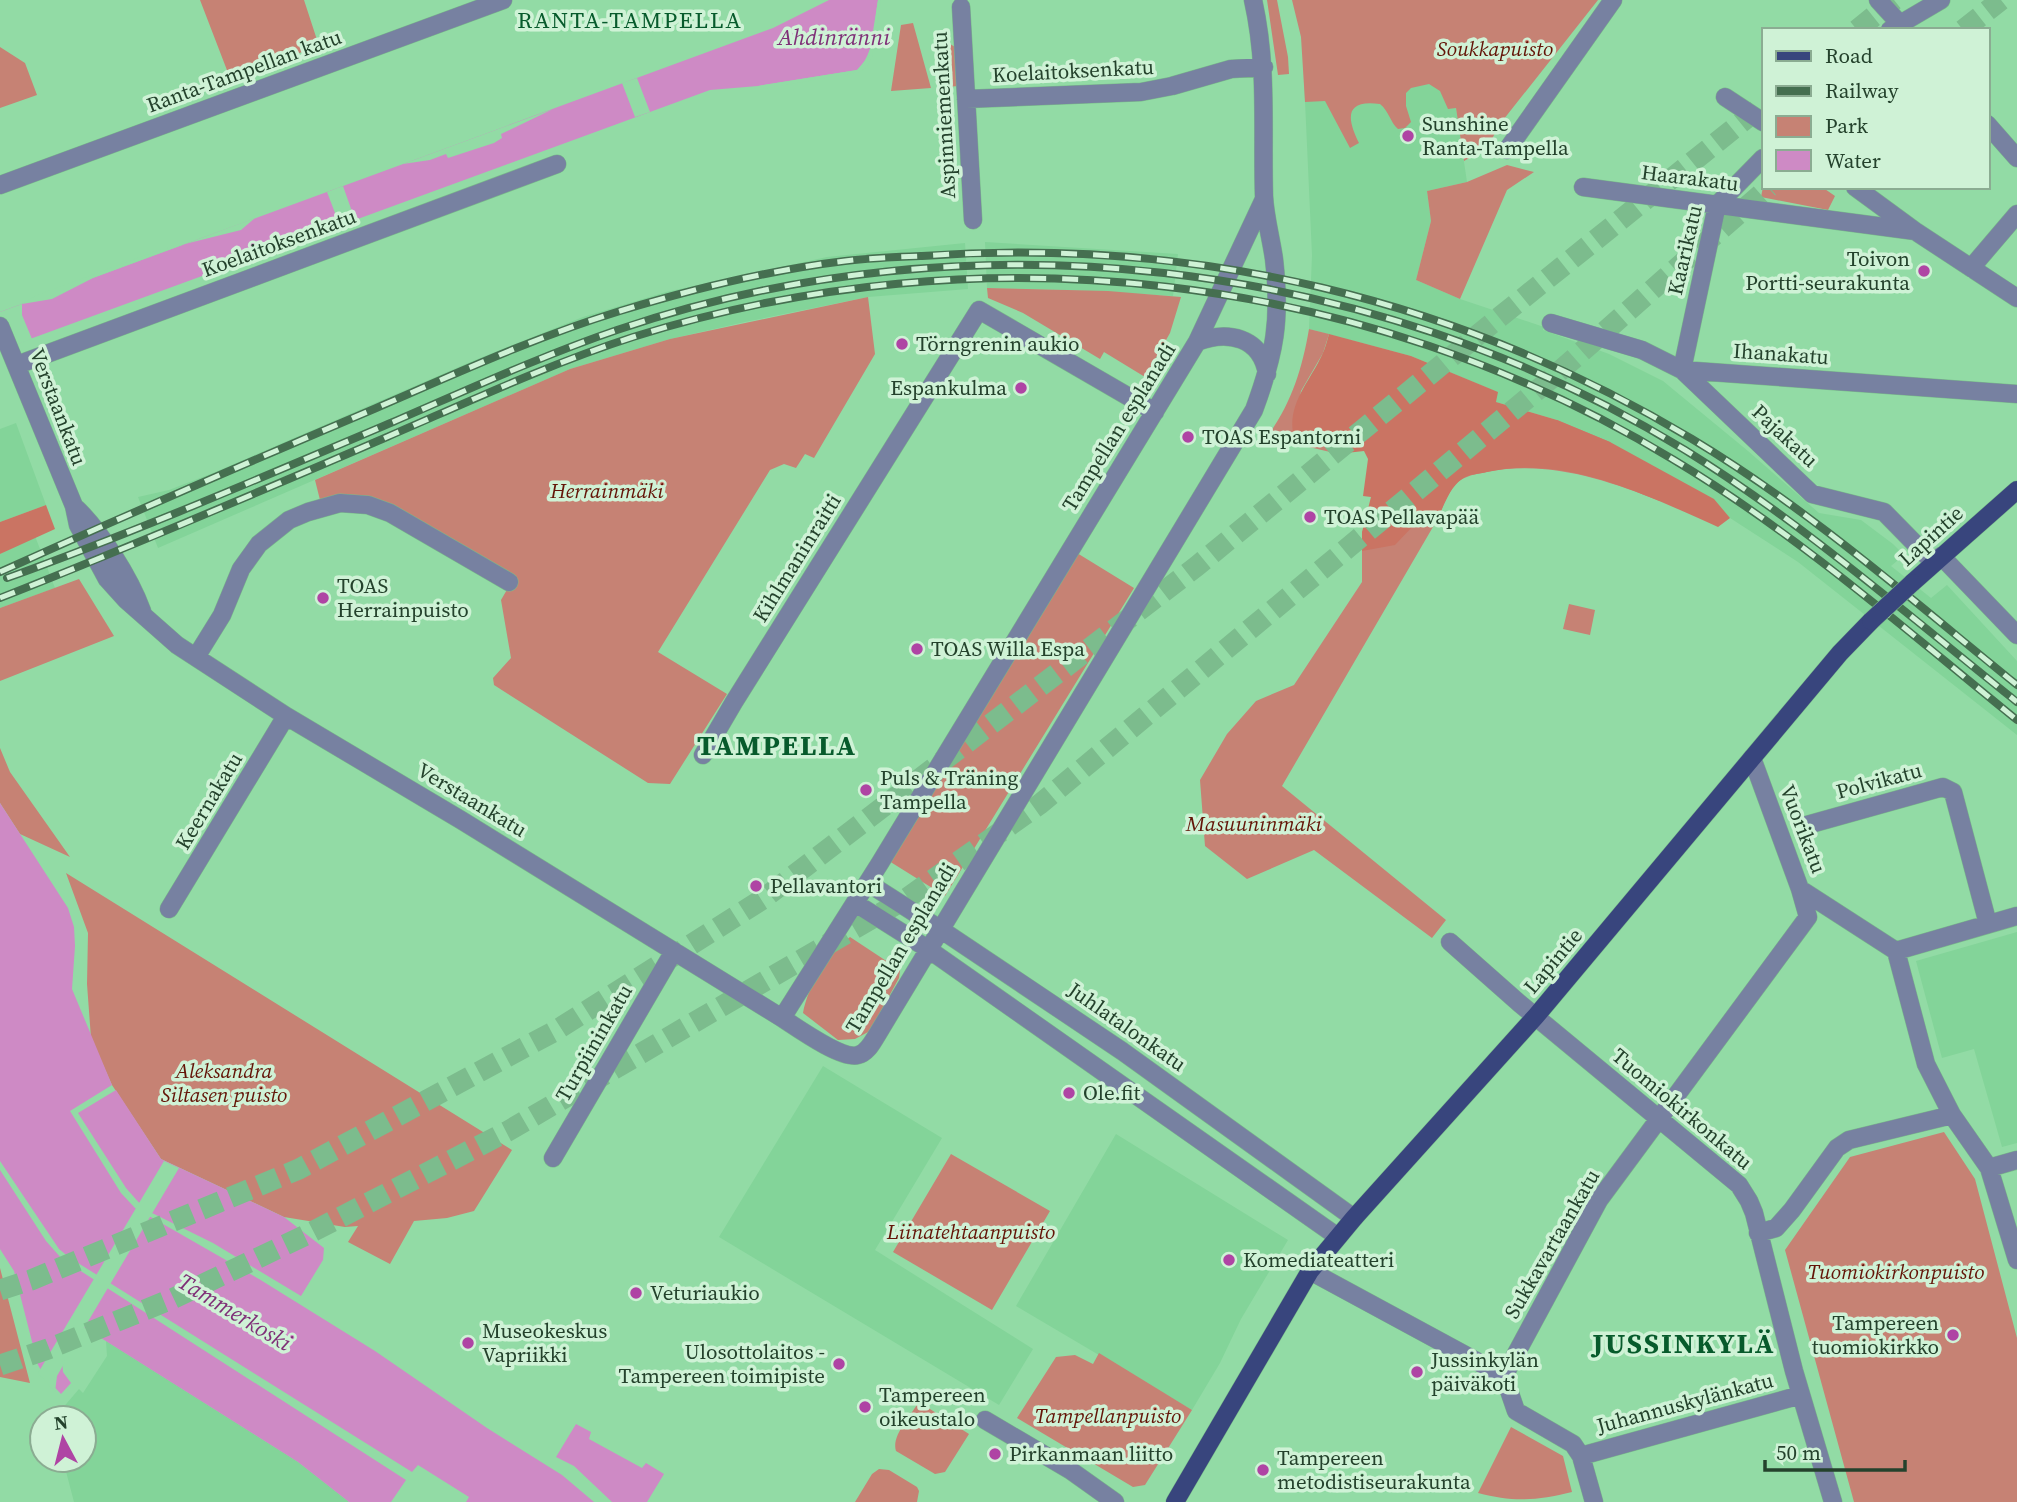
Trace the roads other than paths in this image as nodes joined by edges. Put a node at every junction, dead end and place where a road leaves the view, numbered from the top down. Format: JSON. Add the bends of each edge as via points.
{"nodes":[{"id":1,"x":503,"y":0,"type":"edge"},
{"id":2,"x":1253,"y":0,"type":"edge"},
{"id":3,"x":1613,"y":0,"type":"edge"},
{"id":4,"x":1878,"y":0,"type":"edge"},
{"id":5,"x":1941,"y":0,"type":"edge"},
{"id":6,"x":961,"y":7,"type":"dead end"},
{"id":7,"x":1895,"y":27,"type":"edge"},
{"id":8,"x":1264,"y":67,"type":"junction"},
{"id":9,"x":1726,"y":97,"type":"dead end"},
{"id":10,"x":966,"y":99,"type":"junction"},
{"id":11,"x":1762,"y":121,"type":"edge"},
{"id":12,"x":1989,"y":126,"type":"edge"},
{"id":13,"x":1507,"y":150,"type":"dead end"},
{"id":14,"x":2017,"y":158,"type":"edge"},
{"id":15,"x":1762,"y":159,"type":"edge"},
{"id":16,"x":557,"y":164,"type":"dead end"},
{"id":17,"x":0,"y":185,"type":"edge"},
{"id":18,"x":1583,"y":187,"type":"dead end"},
{"id":19,"x":1858,"y":189,"type":"edge"},
{"id":20,"x":1264,"y":199,"type":"junction"},
{"id":21,"x":1717,"y":205,"type":"junction"},
{"id":22,"x":2017,"y":214,"type":"edge"},
{"id":23,"x":973,"y":220,"type":"dead end"},
{"id":24,"x":1915,"y":231,"type":"junction"},
{"id":25,"x":1971,"y":268,"type":"junction"},
{"id":26,"x":2017,"y":298,"type":"edge"},
{"id":27,"x":1551,"y":323,"type":"dead end"},
{"id":28,"x":0,"y":326,"type":"edge"},
{"id":29,"x":1197,"y":342,"type":"junction"},
{"id":30,"x":17,"y":365,"type":"junction"},
{"id":31,"x":1682,"y":370,"type":"junction"},
{"id":32,"x":1267,"y":375,"type":"junction"},
{"id":33,"x":2017,"y":394,"type":"edge"},
{"id":34,"x":1147,"y":407,"type":"junction"},
{"id":35,"x":2017,"y":490,"type":"edge"},
{"id":36,"x":1937,"y":559,"type":"junction"},
{"id":37,"x":509,"y":582,"type":"dead end"},
{"id":38,"x":2017,"y":635,"type":"edge"},
{"id":39,"x":196,"y":657,"type":"junction"},
{"id":40,"x":286,"y":716,"type":"junction"},
{"id":41,"x":703,"y":755,"type":"dead end"},
{"id":42,"x":1752,"y":758,"type":"junction"},
{"id":43,"x":1807,"y":825,"type":"dead end"},
{"id":44,"x":868,"y":883,"type":"junction"},
{"id":45,"x":1800,"y":889,"type":"junction"},
{"id":46,"x":855,"y":903,"type":"junction"},
{"id":47,"x":169,"y":909,"type":"dead end"},
{"id":48,"x":2017,"y":916,"type":"edge"},
{"id":49,"x":1988,"y":924,"type":"junction"},
{"id":50,"x":940,"y":929,"type":"junction"},
{"id":51,"x":1450,"y":942,"type":"dead end"},
{"id":52,"x":928,"y":949,"type":"junction"},
{"id":53,"x":674,"y":951,"type":"junction"},
{"id":54,"x":1896,"y":951,"type":"junction"},
{"id":55,"x":1536,"y":1016,"type":"junction"},
{"id":56,"x":782,"y":1018,"type":"junction"},
{"id":57,"x":1952,"y":1115,"type":"junction"},
{"id":58,"x":1660,"y":1118,"type":"junction"},
{"id":59,"x":553,"y":1158,"type":"dead end"},
{"id":60,"x":2017,"y":1160,"type":"edge"},
{"id":61,"x":1989,"y":1168,"type":"junction"},
{"id":62,"x":1354,"y":1218,"type":"junction"},
{"id":63,"x":1758,"y":1233,"type":"junction"},
{"id":64,"x":1338,"y":1237,"type":"junction"},
{"id":65,"x":2017,"y":1260,"type":"edge"},
{"id":66,"x":1310,"y":1271,"type":"junction"},
{"id":67,"x":1504,"y":1376,"type":"junction"},
{"id":68,"x":1801,"y":1395,"type":"junction"},
{"id":69,"x":985,"y":1420,"type":"dead end"},
{"id":70,"x":1581,"y":1455,"type":"junction"},
{"id":71,"x":1588,"y":1500,"type":"edge"},
{"id":72,"x":1115,"y":1502,"type":"edge"},
{"id":73,"x":1175,"y":1502,"type":"edge"},
{"id":74,"x":1833,"y":1502,"type":"edge"}],
"edges":[{"from":1,"to":17,"type":"street","name":"Ranta-Tampellan katu"},
{"from":2,"to":8,"type":"street","name":"Tampellan esplanadi"},
{"from":3,"to":13,"type":"street"},
{"from":4,"to":7,"type":"street"},
{"from":5,"to":7,"type":"street"},
{"from":6,"to":10,"type":"street","name":"Aspinniemenkatu"},
{"from":8,"to":10,"type":"street","name":"Koelaitoksenkatu","via":[[1231,69],[1141,92]]},
{"from":8,"to":20,"type":"street","name":"Tampellan esplanadi"},
{"from":9,"to":11,"type":"street"},
{"from":10,"to":23,"type":"street","name":"Aspinniemenkatu"},
{"from":12,"to":14,"type":"street"},
{"from":15,"to":21,"type":"street","name":"Kaarikatu"},
{"from":16,"to":30,"type":"street","name":"Koelaitoksenkatu"},
{"from":18,"to":21,"type":"street","name":"Haarakatu"},
{"from":19,"to":24,"type":"street"},
{"from":20,"to":29,"type":"street","name":"Tampellan esplanadi"},
{"from":20,"to":32,"type":"street","name":"Tampellan esplanadi","via":[[1274,260],[1277,323]]},
{"from":21,"to":24,"type":"street","name":"Haarakatu"},
{"from":21,"to":31,"type":"street","name":"Kaarikatu"},
{"from":22,"to":25,"type":"street"},
{"from":24,"to":25,"type":"street"},
{"from":25,"to":26,"type":"street"},
{"from":27,"to":31,"type":"street","name":"Ihanakatu","via":[[1642,350]]},
{"from":28,"to":30,"type":"street","name":"Verstaankatu"},
{"from":29,"to":32,"type":"street","via":[[1210,337],[1239,338],[1260,352]]},
{"from":29,"to":34,"type":"street","name":"Tampellan esplanadi"},
{"from":30,"to":39,"type":"street","name":"Verstaankatu","via":[[74,506],[90,521],[144,614]]},
{"from":31,"to":33,"type":"street","name":"Ihanakatu"},
{"from":31,"to":36,"type":"street","name":"Pajakatu","via":[[1812,494],[1884,512]]},
{"from":32,"to":50,"type":"street","name":"Tampellan esplanadi","via":[[1237,440]]},
{"from":34,"to":41,"type":"street","name":"Kihlmaninraitti","via":[[979,310]]},
{"from":34,"to":44,"type":"street","name":"Tampellan esplanadi"},
{"from":35,"to":36,"type":"main road","name":"Lapintie"},
{"from":36,"to":38,"type":"street","name":"Pajakatu"},
{"from":36,"to":42,"type":"main road","name":"Lapintie","bridge":true,"via":[[1840,653]]},
{"from":37,"to":39,"type":"street","via":[[390,513],[368,505],[340,503],[289,520],[260,544],[241,569],[222,615]]},
{"from":39,"to":40,"type":"street","name":"Verstaankatu"},
{"from":40,"to":47,"type":"street","name":"Keernakatu"},
{"from":40,"to":53,"type":"street","name":"Verstaankatu"},
{"from":42,"to":45,"type":"street","name":"Vuorikatu"},
{"from":42,"to":55,"type":"main road","name":"Lapintie"},
{"from":43,"to":49,"type":"street","name":"Polvikatu","via":[[1943,787],[1953,792]]},
{"from":44,"to":46,"type":"street","name":"Tampellan esplanadi"},
{"from":44,"to":50,"type":"street","name":"Juhlatalonkatu"},
{"from":45,"to":54,"type":"street","name":"Vuorikatu"},
{"from":45,"to":58,"type":"street","name":"Sukkavartaankatu","via":[[1808,917]]},
{"from":46,"to":52,"type":"street"},
{"from":46,"to":56,"type":"street","name":"Tampellan esplanadi"},
{"from":48,"to":49,"type":"street"},
{"from":49,"to":54,"type":"street"},
{"from":50,"to":52,"type":"street","name":"Tampellan esplanadi"},
{"from":50,"to":62,"type":"street","name":"Juhlatalonkatu","via":[[1122,1051]]},
{"from":51,"to":55,"type":"street","name":"Tuomiokirkonkatu"},
{"from":52,"to":56,"type":"street","name":"Tampellan esplanadi","via":[[868,1049],[859,1055],[845,1055]]},
{"from":52,"to":64,"type":"street"},
{"from":53,"to":56,"type":"street","name":"Verstaankatu"},
{"from":53,"to":59,"type":"street","name":"Turpiininkatu"},
{"from":54,"to":57,"type":"street","via":[[1921,1049]]},
{"from":55,"to":58,"type":"street","name":"Tuomiokirkonkatu"},
{"from":55,"to":62,"type":"main road","name":"Lapintie"},
{"from":57,"to":61,"type":"street"},
{"from":57,"to":63,"type":"street","via":[[1849,1140],[1837,1148],[1776,1228]]},
{"from":58,"to":63,"type":"street","name":"Tuomiokirkonkatu","via":[[1739,1185]]},
{"from":58,"to":67,"type":"street","name":"Sukkavartaankatu","via":[[1600,1200]]},
{"from":60,"to":61,"type":"street"},
{"from":61,"to":65,"type":"street"},
{"from":62,"to":64,"type":"main road","name":"Lapintie"},
{"from":63,"to":68,"type":"street","name":"Tuomiokirkonkatu"},
{"from":64,"to":66,"type":"main road","name":"Lapintie"},
{"from":66,"to":67,"type":"street"},
{"from":66,"to":73,"type":"main road","name":"Lapintie"},
{"from":67,"to":70,"type":"street","via":[[1516,1411],[1573,1444]]},
{"from":68,"to":70,"type":"street","name":"Juhannuskylänkatu"},
{"from":68,"to":74,"type":"street","name":"Tuomiokirkonkatu"},
{"from":69,"to":72,"type":"street"},
{"from":70,"to":71,"type":"street"}]}
